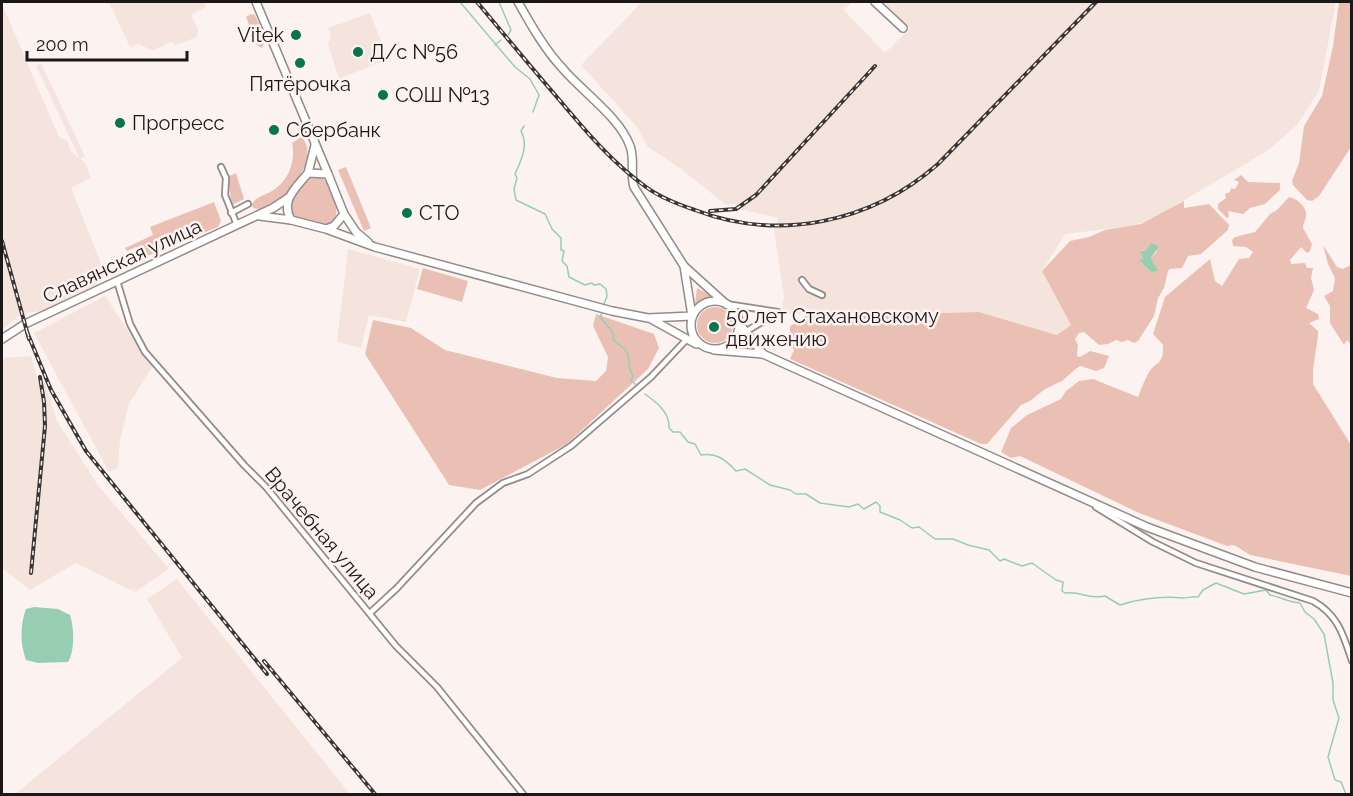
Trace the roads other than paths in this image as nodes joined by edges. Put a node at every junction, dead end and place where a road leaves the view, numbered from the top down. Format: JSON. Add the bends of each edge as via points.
{"nodes":[{"id":1,"x":256,"y":2,"type":"edge"},
{"id":2,"x":518,"y":2,"type":"edge"},
{"id":3,"x":875,"y":2,"type":"edge"},
{"id":4,"x":903,"y":28,"type":"dead end"},
{"id":5,"x":315,"y":145,"type":"junction"},
{"id":6,"x":221,"y":167,"type":"dead end"},
{"id":7,"x":308,"y":173,"type":"junction"},
{"id":8,"x":328,"y":174,"type":"junction"},
{"id":9,"x":288,"y":198,"type":"junction"},
{"id":10,"x":248,"y":204,"type":"dead end"},
{"id":11,"x":231,"y":213,"type":"junction"},
{"id":12,"x":344,"y":214,"type":"junction"},
{"id":13,"x":257,"y":216,"type":"junction"},
{"id":14,"x":291,"y":220,"type":"junction"},
{"id":15,"x":237,"y":225,"type":"junction"},
{"id":16,"x":326,"y":229,"type":"junction"},
{"id":17,"x":375,"y":247,"type":"junction"},
{"id":18,"x":684,"y":266,"type":"junction"},
{"id":19,"x":802,"y":279,"type":"dead end"},
{"id":20,"x":117,"y":281,"type":"junction"},
{"id":21,"x":822,"y":295,"type":"dead end"},
{"id":22,"x":726,"y":303,"type":"junction"},
{"id":23,"x":692,"y":316,"type":"junction"},
{"id":24,"x":648,"y":318,"type":"junction"},
{"id":25,"x":738,"y":321,"type":"junction"},
{"id":26,"x":745,"y":331,"type":"junction"},
{"id":27,"x":735,"y":338,"type":"junction"},
{"id":28,"x":2,"y":339,"type":"edge"},
{"id":29,"x":687,"y":339,"type":"junction"},
{"id":30,"x":704,"y":347,"type":"junction"},
{"id":31,"x":714,"y":350,"type":"junction"},
{"id":32,"x":763,"y":354,"type":"junction"},
{"id":33,"x":1089,"y":503,"type":"junction"},
{"id":34,"x":1352,"y":593,"type":"edge"},
{"id":35,"x":370,"y":613,"type":"junction"},
{"id":36,"x":1352,"y":661,"type":"edge"},
{"id":37,"x":523,"y":794,"type":"edge"}],
"edges":[{"from":1,"to":5,"type":"main road"},
{"from":2,"to":18,"type":"main road","via":[[538,37],[564,70],[625,137],[632,154],[634,187]]},
{"from":3,"to":4,"type":"main road"},
{"from":5,"to":7,"type":"main road"},
{"from":5,"to":8,"type":"main road"},
{"from":6,"to":11,"type":"street"},
{"from":7,"to":8,"type":"main road"},
{"from":7,"to":9,"type":"main road"},
{"from":8,"to":12,"type":"main road"},
{"from":9,"to":13,"type":"main road","name":"Славянская улица"},
{"from":9,"to":14,"type":"main road","via":[[286,208]]},
{"from":10,"to":11,"type":"street"},
{"from":11,"to":15,"type":"street"},
{"from":12,"to":16,"type":"main road"},
{"from":12,"to":17,"type":"main road","via":[[356,232]]},
{"from":13,"to":14,"type":"main road"},
{"from":13,"to":15,"type":"main road","name":"Славянская улица"},
{"from":14,"to":16,"type":"main road"},
{"from":15,"to":20,"type":"main road","name":"Славянская улица"},
{"from":16,"to":17,"type":"main road"},
{"from":17,"to":24,"type":"main road"},
{"from":18,"to":22,"type":"main road"},
{"from":18,"to":23,"type":"main road"},
{"from":19,"to":21,"type":"street","via":[[809,290]]},
{"from":20,"to":28,"type":"main road","name":"Славянская улица","via":[[25,324]]},
{"from":20,"to":35,"type":"street","name":"Врачебная улица","via":[[130,324],[145,352],[266,487]]},
{"from":22,"to":23,"type":"main road","via":[[707,302]]},
{"from":22,"to":25,"type":"main road"},
{"from":22,"to":26,"type":"street","via":[[778,312]]},
{"from":23,"to":24,"type":"main road"},
{"from":23,"to":30,"type":"main road","via":[[692,335]]},
{"from":24,"to":29,"type":"main road"},
{"from":25,"to":26,"type":"main road"},
{"from":25,"to":27,"type":"main road"},
{"from":26,"to":27,"type":"street"},
{"from":26,"to":32,"type":"main road"},
{"from":27,"to":31,"type":"main road","via":[[729,345]]},
{"from":29,"to":30,"type":"main road"},
{"from":29,"to":35,"type":"street","via":[[651,377],[571,446],[528,474],[503,483],[476,503]]},
{"from":30,"to":31,"type":"main road"},
{"from":31,"to":32,"type":"main road"},
{"from":32,"to":33,"type":"main road"},
{"from":33,"to":34,"type":"main road","via":[[1255,567]]},
{"from":33,"to":36,"type":"street","via":[[1196,564],[1313,601],[1327,609],[1337,621]]},
{"from":35,"to":37,"type":"street","name":"Врачебная улица","via":[[437,687]]}]}
